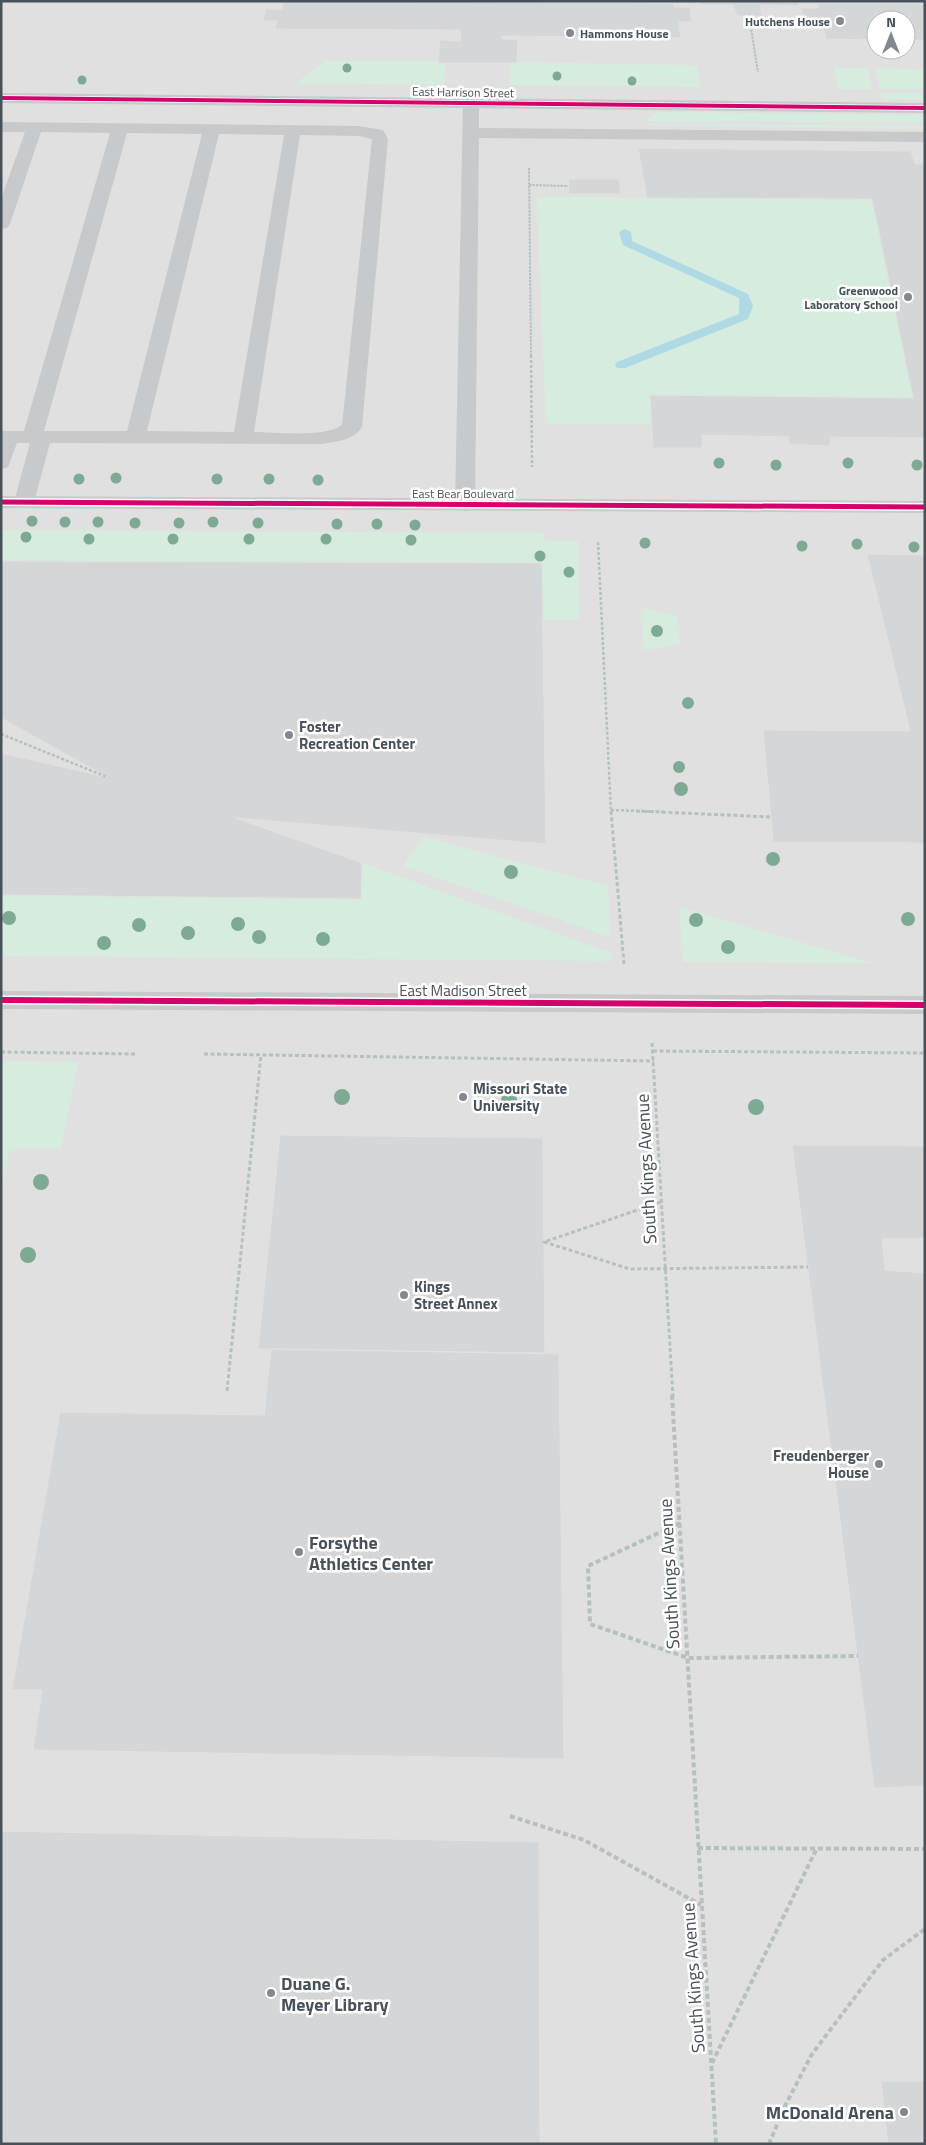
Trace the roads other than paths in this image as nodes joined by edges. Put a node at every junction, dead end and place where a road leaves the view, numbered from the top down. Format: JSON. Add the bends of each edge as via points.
{"nodes":[{"id":1,"x":1,"y":98,"type":"edge"},
{"id":2,"x":471,"y":103,"type":"junction"},
{"id":3,"x":626,"y":104,"type":"junction"},
{"id":4,"x":925,"y":108,"type":"edge"},
{"id":5,"x":1,"y":127,"type":"edge"},
{"id":6,"x":35,"y":127,"type":"junction"},
{"id":7,"x":120,"y":128,"type":"junction"},
{"id":8,"x":212,"y":129,"type":"junction"},
{"id":9,"x":293,"y":130,"type":"junction"},
{"id":10,"x":471,"y":133,"type":"junction"},
{"id":11,"x":630,"y":134,"type":"junction"},
{"id":12,"x":925,"y":136,"type":"edge"},
{"id":13,"x":1,"y":224,"type":"edge"},
{"id":14,"x":5,"y":437,"type":"edge"},
{"id":15,"x":37,"y":437,"type":"junction"},
{"id":16,"x":136,"y":437,"type":"junction"},
{"id":17,"x":243,"y":438,"type":"junction"},
{"id":18,"x":1,"y":463,"type":"edge"},
{"id":19,"x":1,"y":502,"type":"edge"},
{"id":20,"x":24,"y":502,"type":"junction"},
{"id":21,"x":465,"y":505,"type":"junction"},
{"id":22,"x":925,"y":507,"type":"edge"},
{"id":23,"x":1,"y":1000,"type":"edge"},
{"id":24,"x":925,"y":1005,"type":"edge"}],
"edges":[{"from":1,"to":2,"type":"street","name":"East Harrison Street"},
{"from":2,"to":3,"type":"street","name":"East Harrison Street"},
{"from":2,"to":10,"type":"street"},
{"from":3,"to":4,"type":"street","name":"East Harrison Street"},
{"from":3,"to":11,"type":"street"},
{"from":5,"to":6,"type":"street"},
{"from":6,"to":7,"type":"street"},
{"from":6,"to":13,"type":"street"},
{"from":7,"to":8,"type":"street"},
{"from":7,"to":15,"type":"street"},
{"from":8,"to":9,"type":"street"},
{"from":8,"to":16,"type":"street"},
{"from":9,"to":17,"type":"street"},
{"from":9,"to":17,"type":"street","via":[[377,133],[380,139],[352,427],[343,434],[322,438]]},
{"from":10,"to":11,"type":"street"},
{"from":10,"to":21,"type":"street"},
{"from":11,"to":12,"type":"street"},
{"from":14,"to":15,"type":"street"},
{"from":14,"to":18,"type":"street"},
{"from":15,"to":16,"type":"street"},
{"from":15,"to":20,"type":"street"},
{"from":16,"to":17,"type":"street"},
{"from":19,"to":20,"type":"street","name":"East Bear Boulevard"},
{"from":20,"to":21,"type":"street","name":"East Bear Boulevard"},
{"from":21,"to":22,"type":"street","name":"East Bear Boulevard"},
{"from":23,"to":24,"type":"street","name":"East Madison Street"}]}
